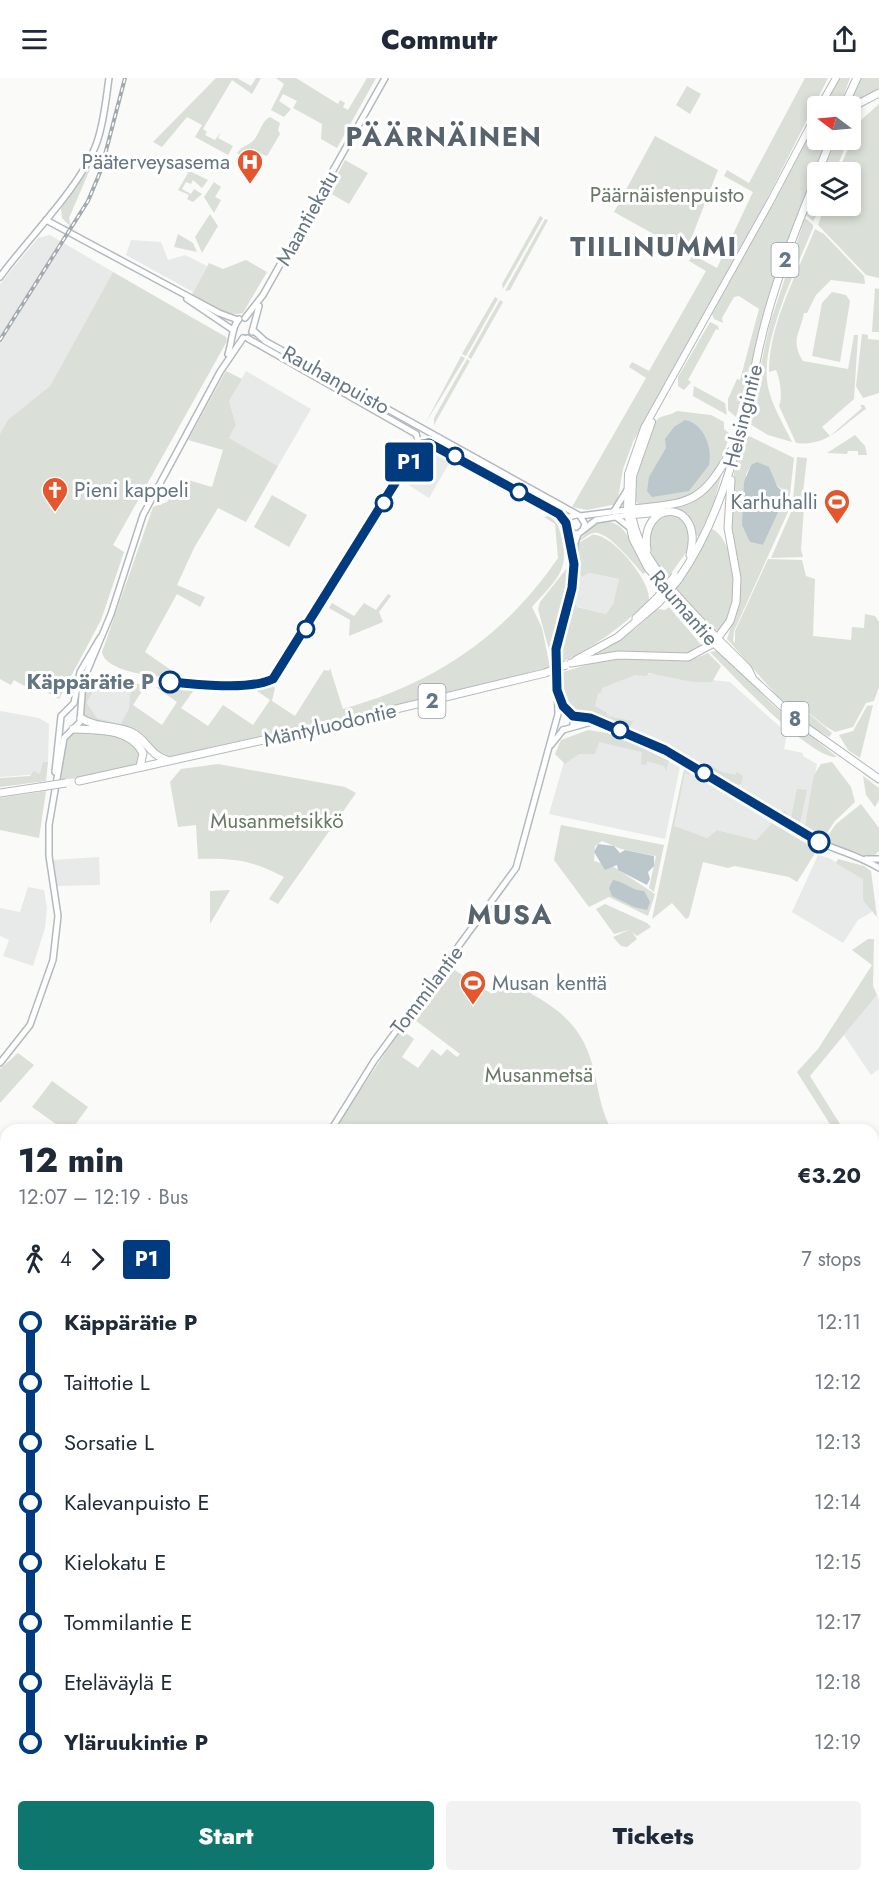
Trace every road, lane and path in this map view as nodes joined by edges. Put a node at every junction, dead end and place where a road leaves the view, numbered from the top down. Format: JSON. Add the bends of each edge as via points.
{"nodes":[{"id":1,"x":109,"y":78,"type":"edge"},
{"id":2,"x":384,"y":78,"type":"edge"},
{"id":3,"x":835,"y":78,"type":"edge"},
{"id":4,"x":855,"y":78,"type":"edge"},
{"id":5,"x":879,"y":93,"type":"edge"},
{"id":6,"x":825,"y":96,"type":"edge"},
{"id":7,"x":848,"y":96,"type":"edge"},
{"id":8,"x":861,"y":102,"type":"edge"},
{"id":9,"x":807,"y":131,"type":"edge"},
{"id":10,"x":807,"y":202,"type":"edge"},
{"id":11,"x":46,"y":219,"type":"junction"},
{"id":12,"x":0,"y":277,"type":"edge"},
{"id":13,"x":176,"y":291,"type":"junction"},
{"id":14,"x":263,"y":295,"type":"junction"},
{"id":15,"x":245,"y":318,"type":"junction"},
{"id":16,"x":238,"y":320,"type":"junction"},
{"id":17,"x":253,"y":327,"type":"junction"},
{"id":18,"x":234,"y":332,"type":"junction"},
{"id":19,"x":245,"y":338,"type":"junction"},
{"id":20,"x":220,"y":372,"type":"junction"},
{"id":21,"x":663,"y":396,"type":"junction"},
{"id":22,"x":421,"y":429,"type":"junction"},
{"id":23,"x":416,"y":434,"type":"junction"},
{"id":24,"x":430,"y":435,"type":"junction"},
{"id":25,"x":737,"y":435,"type":"junction"},
{"id":26,"x":424,"y":444,"type":"junction"},
{"id":27,"x":731,"y":451,"type":"junction"},
{"id":28,"x":733,"y":460,"type":"junction"},
{"id":29,"x":627,"y":490,"type":"junction"},
{"id":30,"x":630,"y":512,"type":"junction"},
{"id":31,"x":664,"y":512,"type":"junction"},
{"id":32,"x":614,"y":513,"type":"junction"},
{"id":33,"x":578,"y":516,"type":"junction"},
{"id":34,"x":566,"y":525,"type":"junction"},
{"id":35,"x":629,"y":527,"type":"junction"},
{"id":36,"x":581,"y":532,"type":"junction"},
{"id":37,"x":690,"y":555,"type":"junction"},
{"id":38,"x":648,"y":556,"type":"junction"},
{"id":39,"x":574,"y":564,"type":"junction"},
{"id":40,"x":676,"y":578,"type":"junction"},
{"id":41,"x":102,"y":636,"type":"junction"},
{"id":42,"x":716,"y":640,"type":"junction"},
{"id":43,"x":571,"y":663,"type":"junction"},
{"id":44,"x":557,"y":690,"type":"junction"},
{"id":45,"x":68,"y":710,"type":"junction"},
{"id":46,"x":558,"y":714,"type":"junction"},
{"id":47,"x":571,"y":714,"type":"junction"},
{"id":48,"x":80,"y":717,"type":"junction"},
{"id":49,"x":597,"y":721,"type":"junction"},
{"id":50,"x":61,"y":722,"type":"junction"},
{"id":51,"x":556,"y":724,"type":"junction"},
{"id":52,"x":573,"y":726,"type":"junction"},
{"id":53,"x":72,"y":729,"type":"junction"},
{"id":54,"x":563,"y":730,"type":"junction"},
{"id":55,"x":550,"y":746,"type":"junction"},
{"id":56,"x":223,"y":750,"type":"junction"},
{"id":57,"x":169,"y":760,"type":"junction"},
{"id":58,"x":140,"y":767,"type":"junction"},
{"id":59,"x":56,"y":777,"type":"junction"},
{"id":60,"x":878,"y":778,"type":"edge"},
{"id":61,"x":79,"y":781,"type":"junction"},
{"id":62,"x":1,"y":792,"type":"edge"},
{"id":63,"x":863,"y":859,"type":"junction"},
{"id":64,"x":879,"y":859,"type":"edge"},
{"id":65,"x":879,"y":868,"type":"edge"},
{"id":66,"x":0,"y":1063,"type":"edge"},
{"id":67,"x":335,"y":1124,"type":"edge"}],
"edges":[{"from":1,"to":11,"type":"main road","via":[[93,152]]},
{"from":2,"to":14,"type":"main road","name":"Maantiekatu"},
{"from":3,"to":6,"type":"main road"},
{"from":4,"to":7,"type":"highway"},
{"from":5,"to":8,"type":"highway"},
{"from":9,"to":21,"type":"main road"},
{"from":10,"to":25,"type":"highway","name":"Helsingintie","number":"2","via":[[759,348]]},
{"from":11,"to":12,"type":"main road"},
{"from":11,"to":13,"type":"main road"},
{"from":13,"to":16,"type":"main road"},
{"from":13,"to":18,"type":"main road"},
{"from":14,"to":15,"type":"main road","name":"Maantiekatu"},
{"from":14,"to":17,"type":"main road","name":"Maantiekatu"},
{"from":15,"to":16,"type":"main road"},
{"from":15,"to":17,"type":"main road","name":"Rauhanpuisto"},
{"from":16,"to":18,"type":"main road"},
{"from":17,"to":19,"type":"main road","name":"Maantiekatu"},
{"from":17,"to":22,"type":"main road","name":"Rauhanpuisto","via":[[265,341]]},
{"from":18,"to":19,"type":"main road","name":"Rauhanpuisto"},
{"from":18,"to":20,"type":"main road"},
{"from":19,"to":20,"type":"main road"},
{"from":19,"to":23,"type":"main road","name":"Rauhanpuisto"},
{"from":20,"to":41,"type":"main road","via":[[150,500]]},
{"from":21,"to":29,"type":"main road","via":[[637,443]]},
{"from":21,"to":30,"type":"main road","via":[[635,466]]},
{"from":22,"to":23,"type":"main road"},
{"from":22,"to":24,"type":"main road"},
{"from":23,"to":26,"type":"main road","via":[[416,440]]},
{"from":24,"to":26,"type":"main road"},
{"from":24,"to":33,"type":"main road"},
{"from":25,"to":27,"type":"highway","name":"Helsingintie","number":"2"},
{"from":25,"to":28,"type":"highway","name":"Helsingintie","number":"2"},
{"from":26,"to":34,"type":"main road","via":[[437,446],[559,514]]},
{"from":27,"to":30,"type":"highway","via":[[715,479],[698,496]]},
{"from":27,"to":37,"type":"highway","name":"Helsingintie","number":"2","via":[[712,512]]},
{"from":28,"to":40,"type":"highway","name":"Helsingintie","number":"2","via":[[711,525]]},
{"from":28,"to":42,"type":"highway","via":[[727,514],[737,578],[736,602],[730,621]]},
{"from":29,"to":30,"type":"main road"},
{"from":29,"to":32,"type":"main road"},
{"from":30,"to":31,"type":"highway"},
{"from":30,"to":32,"type":"main road"},
{"from":30,"to":35,"type":"highway","number":"8"},
{"from":30,"to":38,"type":"highway","name":"Raumantie"},
{"from":31,"to":37,"type":"highway","via":[[677,513],[691,523],[694,535]]},
{"from":31,"to":38,"type":"highway","via":[[654,518],[646,531]]},
{"from":32,"to":33,"type":"main road"},
{"from":32,"to":35,"type":"main road"},
{"from":32,"to":36,"type":"main road"},
{"from":33,"to":34,"type":"main road","via":[[569,517]]},
{"from":33,"to":36,"type":"main road","via":[[585,524]]},
{"from":34,"to":36,"type":"main road","via":[[570,533]]},
{"from":34,"to":39,"type":"main road"},
{"from":35,"to":42,"type":"highway","name":"Raumantie","number":"8","via":[[658,582]]},
{"from":36,"to":39,"type":"main road","name":"Tommilantie"},
{"from":37,"to":40,"type":"highway","name":"Helsingintie","number":"2"},
{"from":38,"to":42,"type":"highway","name":"Raumantie","number":"8"},
{"from":39,"to":44,"type":"main road","name":"Tommilantie","via":[[572,588],[558,638]]},
{"from":40,"to":43,"type":"highway","name":"Mäntyluodontie","number":"2","bridge":true,"via":[[658,600],[619,633]]},
{"from":41,"to":45,"type":"main road","via":[[80,672],[74,703]]},
{"from":41,"to":48,"type":"main road","via":[[83,681]]},
{"from":42,"to":43,"type":"highway","via":[[707,649],[688,657],[618,655]]},
{"from":42,"to":60,"type":"highway","name":"Raumantie","number":"8","via":[[800,723]]},
{"from":43,"to":56,"type":"highway","name":"Mäntyluodontie","number":"2","bridge":true,"via":[[545,674]]},
{"from":44,"to":46,"type":"main road","name":"Tommilantie"},
{"from":44,"to":47,"type":"main road"},
{"from":45,"to":48,"type":"main road","via":[[75,710]]},
{"from":45,"to":50,"type":"main road","via":[[62,714]]},
{"from":46,"to":47,"type":"main road"},
{"from":46,"to":51,"type":"main road","name":"Tommilantie"},
{"from":47,"to":49,"type":"main road"},
{"from":47,"to":52,"type":"main road"},
{"from":48,"to":53,"type":"main road","via":[[79,725]]},
{"from":48,"to":57,"type":"highway","via":[[90,723],[129,731],[141,738],[152,754]]},
{"from":49,"to":52,"type":"main road"},
{"from":49,"to":63,"type":"main road","via":[[665,750],[810,838]]},
{"from":50,"to":53,"type":"main road"},
{"from":50,"to":59,"type":"main road"},
{"from":51,"to":54,"type":"main road"},
{"from":51,"to":55,"type":"main road","name":"Tommilantie"},
{"from":52,"to":54,"type":"main road"},
{"from":53,"to":58,"type":"highway","via":[[130,737],[143,753]]},
{"from":53,"to":59,"type":"main road","via":[[64,738]]},
{"from":54,"to":55,"type":"main road","name":"Tommilantie"},
{"from":55,"to":67,"type":"main road","name":"Tommilantie","via":[[516,868],[374,1061]]},
{"from":56,"to":57,"type":"highway","name":"Mäntyluodontie","number":"2"},
{"from":56,"to":61,"type":"highway","name":"Mäntyluodontie","number":"2","via":[[122,775]]},
{"from":57,"to":58,"type":"highway","name":"Mäntyluodontie","number":"2"},
{"from":58,"to":61,"type":"highway","name":"Mäntyluodontie","number":"2"},
{"from":59,"to":66,"type":"main road","via":[[48,840],[58,916],[56,946],[30,1025]]},
{"from":61,"to":62,"type":"highway","name":"Mäntyluodontie","number":"2","bridge":true},
{"from":63,"to":64,"type":"main road"},
{"from":63,"to":65,"type":"main road"}]}
